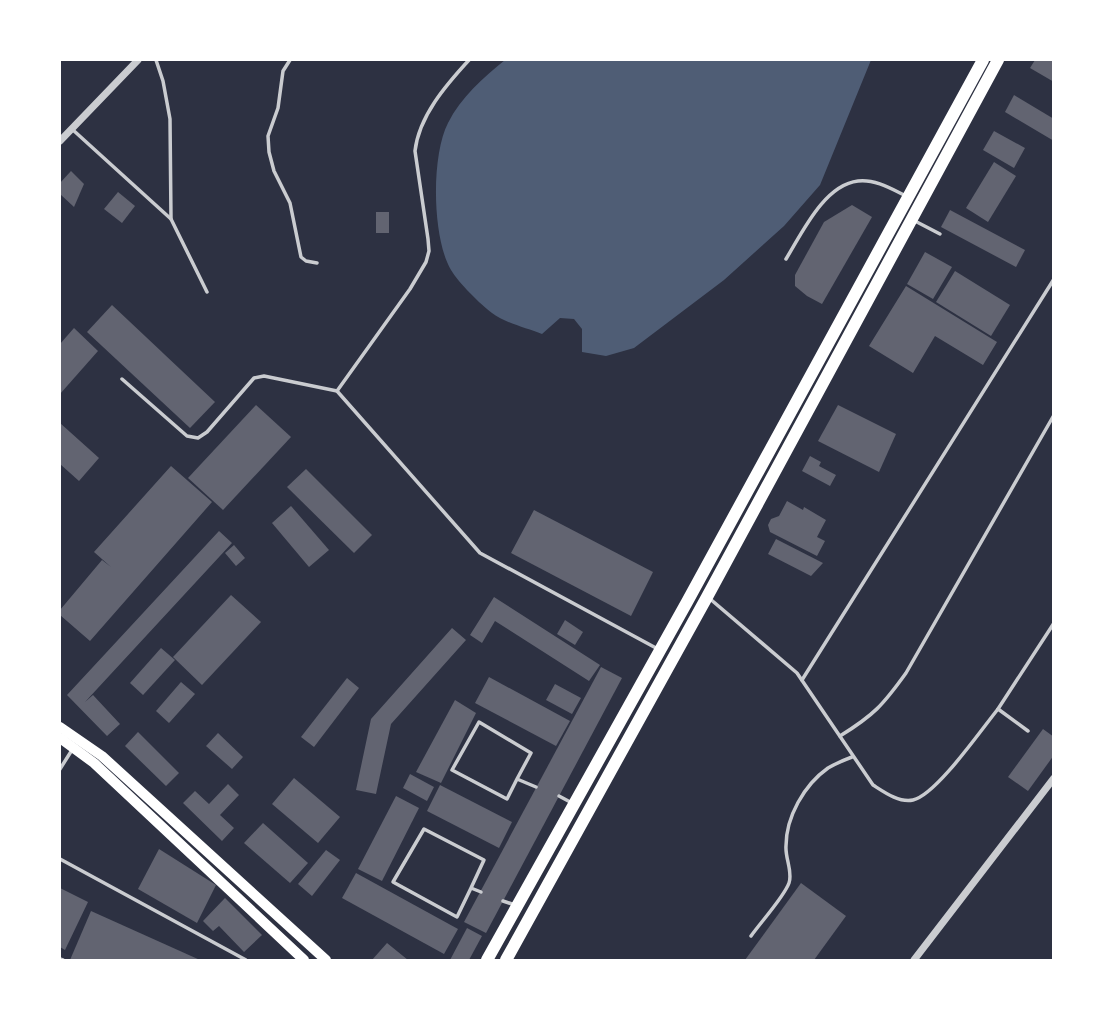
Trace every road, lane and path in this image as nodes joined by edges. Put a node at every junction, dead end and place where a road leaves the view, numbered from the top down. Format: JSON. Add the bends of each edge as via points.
{"nodes":[{"id":1,"x":138,"y":60,"type":"edge"},
{"id":2,"x":156,"y":60,"type":"edge"},
{"id":3,"x":290,"y":60,"type":"edge"},
{"id":4,"x":469,"y":60,"type":"edge"},
{"id":5,"x":983,"y":60,"type":"edge"},
{"id":6,"x":998,"y":60,"type":"edge"},
{"id":7,"x":71,"y":129,"type":"junction"},
{"id":8,"x":60,"y":141,"type":"edge"},
{"id":9,"x":909,"y":197,"type":"junction"},
{"id":10,"x":171,"y":219,"type":"junction"},
{"id":11,"x":911,"y":219,"type":"junction"},
{"id":12,"x":940,"y":234,"type":"dead end"},
{"id":13,"x":786,"y":259,"type":"dead end"},
{"id":14,"x":317,"y":263,"type":"dead end"},
{"id":15,"x":1054,"y":279,"type":"edge"},
{"id":16,"x":207,"y":292,"type":"dead end"},
{"id":17,"x":122,"y":380,"type":"dead end"},
{"id":18,"x":337,"y":391,"type":"junction"},
{"id":19,"x":1054,"y":415,"type":"edge"},
{"id":20,"x":707,"y":597,"type":"junction"},
{"id":21,"x":1054,"y":623,"type":"edge"},
{"id":22,"x":659,"y":650,"type":"junction"},
{"id":23,"x":802,"y":680,"type":"junction"},
{"id":24,"x":998,"y":709,"type":"junction"},
{"id":25,"x":60,"y":727,"type":"edge"},
{"id":26,"x":1028,"y":732,"type":"dead end"},
{"id":27,"x":840,"y":736,"type":"junction"},
{"id":28,"x":60,"y":738,"type":"edge"},
{"id":29,"x":74,"y":748,"type":"junction"},
{"id":30,"x":852,"y":757,"type":"junction"},
{"id":31,"x":60,"y":769,"type":"edge"},
{"id":32,"x":1054,"y":778,"type":"edge"},
{"id":33,"x":517,"y":779,"type":"junction"},
{"id":34,"x":536,"y":787,"type":"dead end"},
{"id":35,"x":559,"y":796,"type":"dead end"},
{"id":36,"x":574,"y":804,"type":"junction"},
{"id":37,"x":60,"y":859,"type":"edge"},
{"id":38,"x":471,"y":888,"type":"junction"},
{"id":39,"x":481,"y":892,"type":"dead end"},
{"id":40,"x":503,"y":901,"type":"dead end"},
{"id":41,"x":517,"y":906,"type":"junction"},
{"id":42,"x":751,"y":936,"type":"dead end"},
{"id":43,"x":246,"y":961,"type":"edge"},
{"id":44,"x":303,"y":961,"type":"edge"},
{"id":45,"x":326,"y":961,"type":"edge"},
{"id":46,"x":487,"y":961,"type":"edge"},
{"id":47,"x":506,"y":961,"type":"edge"},
{"id":48,"x":914,"y":961,"type":"edge"}],
"edges":[{"from":1,"to":7,"type":"street"},
{"from":2,"to":10,"type":"lane","via":[[170,119]]},
{"from":3,"to":14,"type":"lane","via":[[283,71],[268,136],[269,152],[290,203],[301,257]]},
{"from":4,"to":18,"type":"lane","via":[[449,82],[417,138],[429,251],[426,262]]},
{"from":5,"to":9,"type":"main road"},
{"from":6,"to":11,"type":"main road"},
{"from":7,"to":8,"type":"street"},
{"from":7,"to":10,"type":"lane"},
{"from":9,"to":13,"type":"lane","via":[[883,184],[858,181],[840,187],[819,205]]},
{"from":9,"to":22,"type":"main road"},
{"from":10,"to":16,"type":"lane"},
{"from":11,"to":12,"type":"lane"},
{"from":11,"to":20,"type":"main road"},
{"from":15,"to":23,"type":"lane"},
{"from":17,"to":18,"type":"lane","via":[[187,436],[198,438],[254,378],[264,376]]},
{"from":18,"to":22,"type":"lane","via":[[480,553]]},
{"from":19,"to":27,"type":"lane","via":[[906,673],[884,705]]},
{"from":20,"to":23,"type":"lane"},
{"from":20,"to":47,"type":"main road"},
{"from":21,"to":24,"type":"lane"},
{"from":22,"to":36,"type":"main road"},
{"from":23,"to":27,"type":"lane"},
{"from":24,"to":26,"type":"lane"},
{"from":24,"to":30,"type":"lane","via":[[930,791],[911,800],[890,796],[873,785]]},
{"from":25,"to":45,"type":"main road","via":[[102,756]]},
{"from":27,"to":30,"type":"lane"},
{"from":28,"to":29,"type":"main road"},
{"from":29,"to":31,"type":"lane"},
{"from":29,"to":44,"type":"main road"},
{"from":30,"to":42,"type":"lane","via":[[814,780],[799,802],[786,828],[789,883]]},
{"from":32,"to":48,"type":"street"},
{"from":33,"to":33,"type":"lane","via":[[507,799],[452,770],[479,722],[531,753]]},
{"from":33,"to":34,"type":"lane"},
{"from":35,"to":36,"type":"lane"},
{"from":36,"to":41,"type":"main road"},
{"from":37,"to":43,"type":"lane"},
{"from":38,"to":38,"type":"lane","via":[[457,917],[393,882],[424,829],[484,860]]},
{"from":38,"to":39,"type":"lane"},
{"from":40,"to":41,"type":"lane"},
{"from":41,"to":46,"type":"main road"}]}
